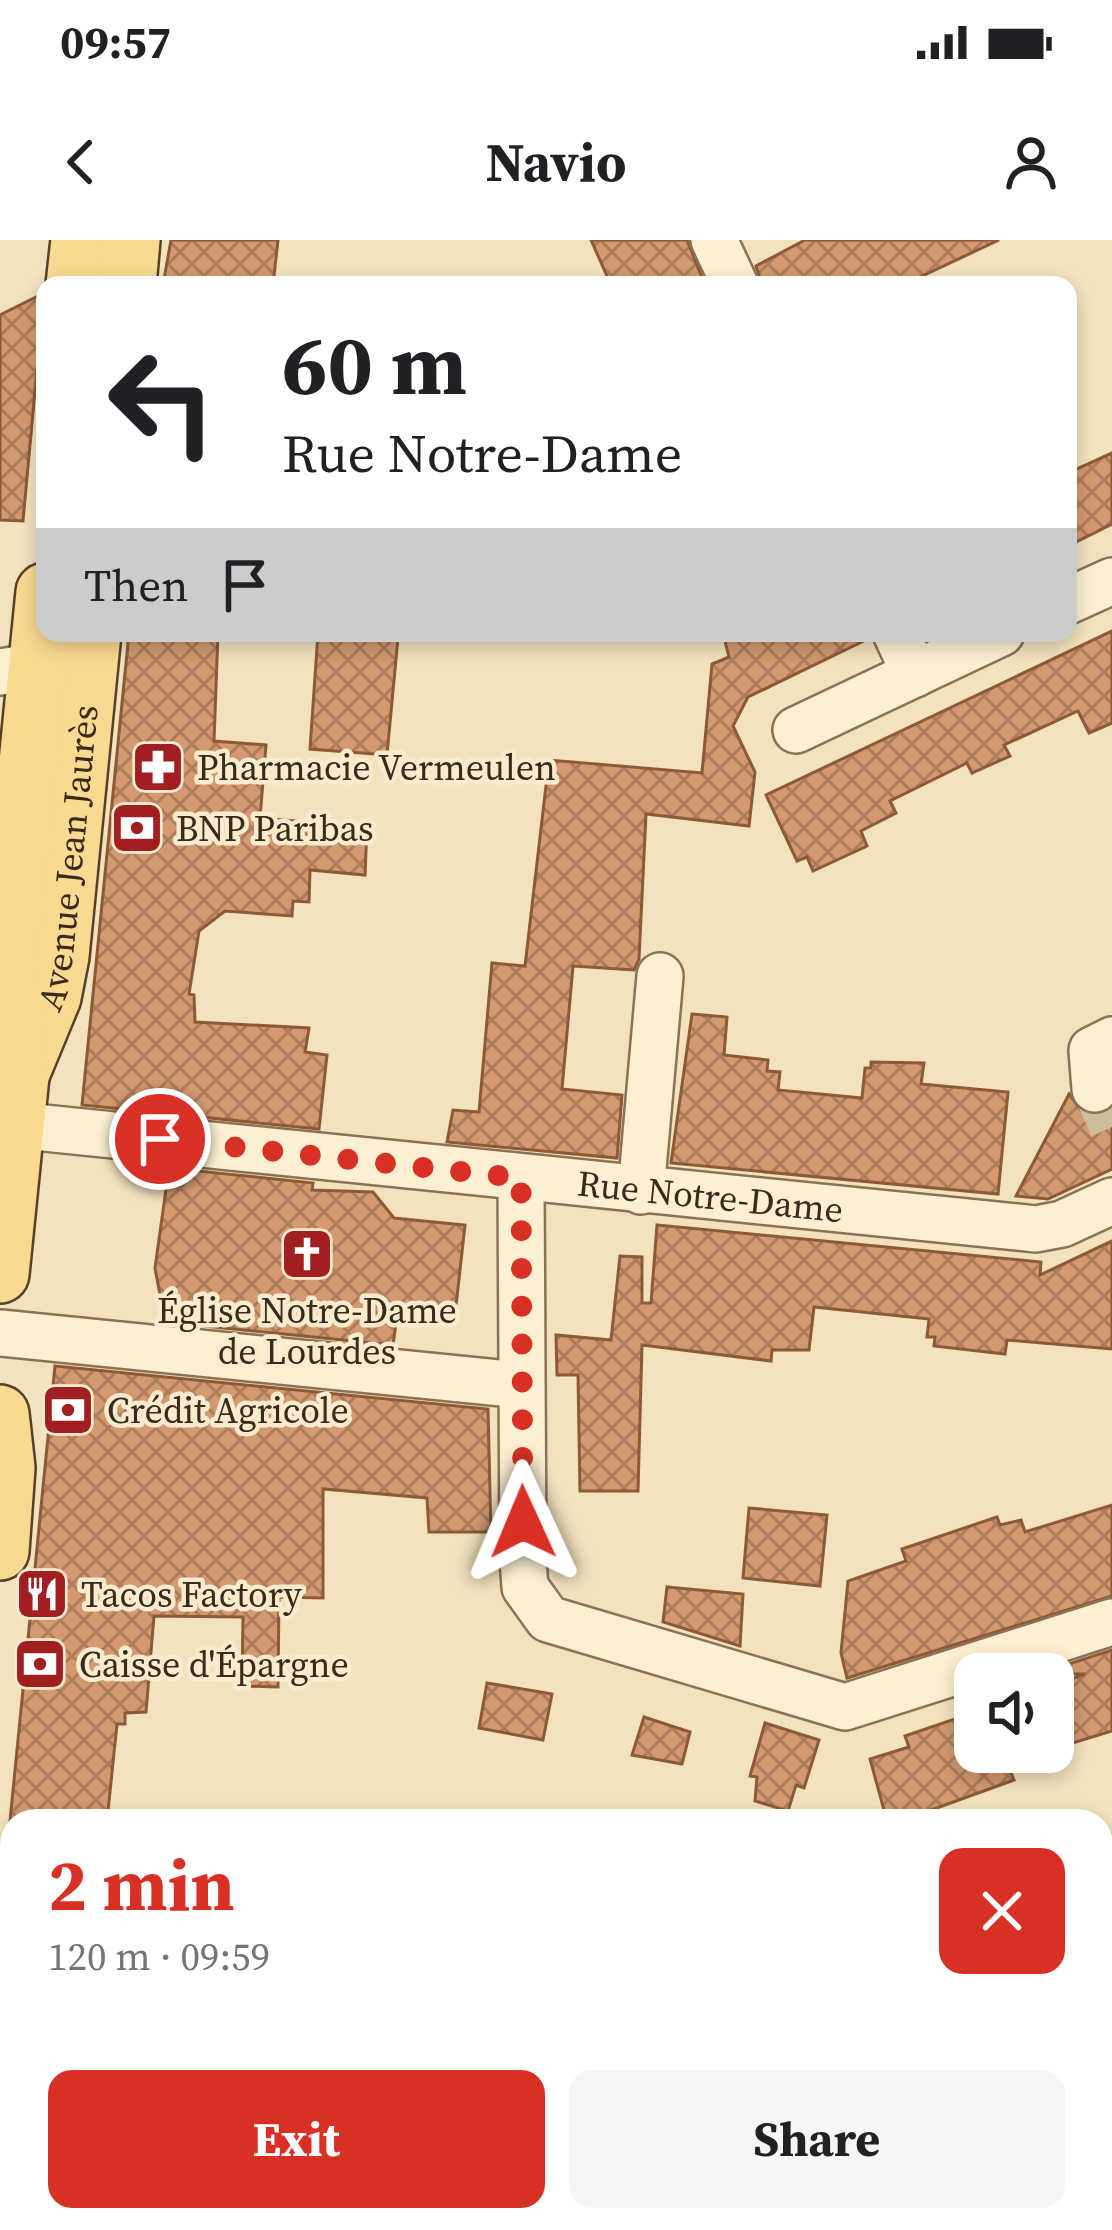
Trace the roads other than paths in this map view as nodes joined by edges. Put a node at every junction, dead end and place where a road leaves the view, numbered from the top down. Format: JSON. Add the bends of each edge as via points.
{"nodes":[{"id":1,"x":80,"y":240,"type":"edge"},
{"id":2,"x":104,"y":240,"type":"edge"},
{"id":3,"x":131,"y":240,"type":"edge"},
{"id":4,"x":76,"y":276,"type":"edge"},
{"id":5,"x":100,"y":276,"type":"edge"},
{"id":6,"x":128,"y":276,"type":"edge"},
{"id":7,"x":1112,"y":580,"type":"edge"},
{"id":8,"x":1077,"y":597,"type":"edge"},
{"id":9,"x":91,"y":642,"type":"edge"},
{"id":10,"x":958,"y":642,"type":"edge"},
{"id":11,"x":905,"y":653,"type":"edge"},
{"id":12,"x":34,"y":657,"type":"edge"},
{"id":13,"x":796,"y":730,"type":"dead end"},
{"id":14,"x":660,"y":976,"type":"dead end"},
{"id":15,"x":1112,"y":1040,"type":"edge"},
{"id":16,"x":1094,"y":1089,"type":"tunnel mouth"},
{"id":17,"x":11,"y":1139,"type":"edge"},
{"id":18,"x":521,"y":1178,"type":"junction"},
{"id":19,"x":641,"y":1191,"type":"junction"},
{"id":20,"x":1112,"y":1201,"type":"edge"},
{"id":21,"x":0,"y":1274,"type":"edge"},
{"id":22,"x":0,"y":1333,"type":"edge"},
{"id":23,"x":520,"y":1385,"type":"junction"},
{"id":24,"x":0,"y":1414,"type":"edge"},
{"id":25,"x":0,"y":1551,"type":"edge"},
{"id":26,"x":1112,"y":1622,"type":"edge"}],
"edges":[{"from":1,"to":4,"type":"main road"},
{"from":2,"to":5,"type":"street"},
{"from":3,"to":6,"type":"main road"},
{"from":7,"to":8,"type":"street"},
{"from":9,"to":17,"type":"main road","name":"Avenue Jean Jaurès","via":[[60,956]]},
{"from":10,"to":11,"type":"street"},
{"from":11,"to":13,"type":"street"},
{"from":12,"to":17,"type":"main road","name":"Avenue Jean Jaurès","via":[[8,980]]},
{"from":14,"to":19,"type":"street"},
{"from":15,"to":16,"type":"street","via":[[1092,1050]]},
{"from":17,"to":18,"type":"street","name":"Rue Notre-Dame"},
{"from":17,"to":21,"type":"main road","name":"Avenue Jean Jaurès"},
{"from":18,"to":19,"type":"street","name":"Rue Notre-Dame"},
{"from":18,"to":23,"type":"street"},
{"from":19,"to":20,"type":"street","name":"Rue Notre-Dame","via":[[1036,1228]]},
{"from":22,"to":23,"type":"street"},
{"from":23,"to":26,"type":"street","via":[[526,1588],[548,1619],[844,1706]]},
{"from":24,"to":25,"type":"main road"}]}
